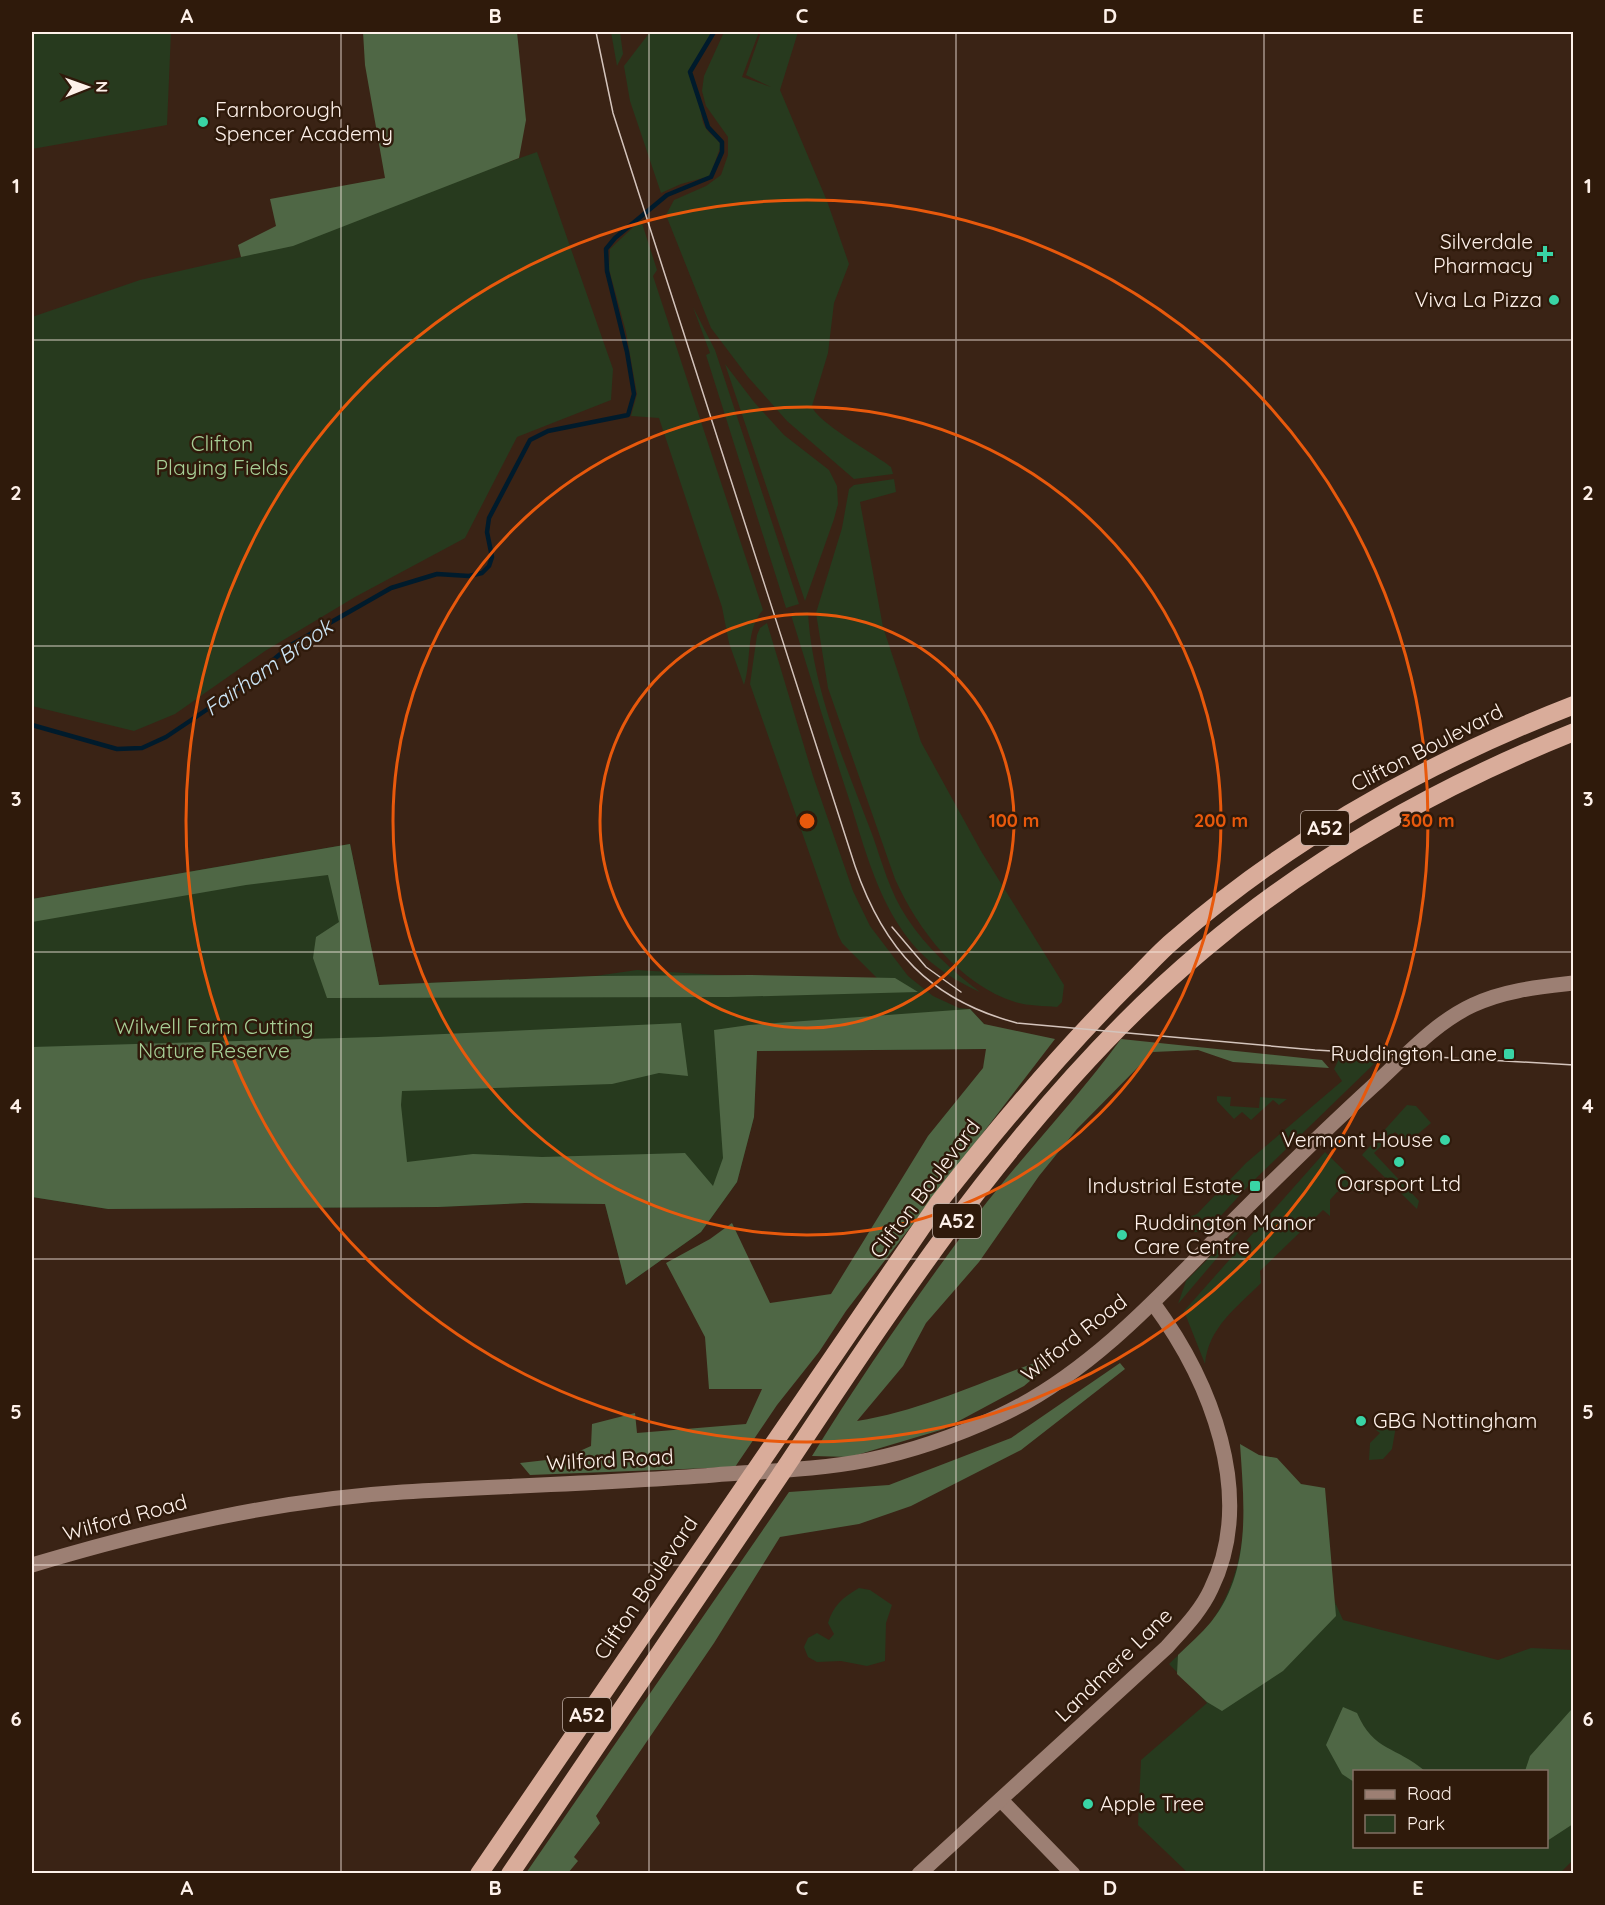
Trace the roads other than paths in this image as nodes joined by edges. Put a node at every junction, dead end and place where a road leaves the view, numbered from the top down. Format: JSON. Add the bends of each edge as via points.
{"nodes":[{"id":1,"x":1574,"y":705,"type":"edge"},
{"id":2,"x":1574,"y":732,"type":"edge"},
{"id":3,"x":1574,"y":983,"type":"edge"},
{"id":4,"x":1153,"y":1303,"type":"junction"},
{"id":5,"x":32,"y":1565,"type":"edge"},
{"id":6,"x":1001,"y":1800,"type":"junction"},
{"id":7,"x":479,"y":1874,"type":"edge"},
{"id":8,"x":510,"y":1874,"type":"edge"},
{"id":9,"x":919,"y":1874,"type":"edge"},
{"id":10,"x":1073,"y":1874,"type":"edge"}],
"edges":[{"from":1,"to":7,"type":"highway","name":"Clifton Boulevard","number":"A52","via":[[1495,736],[1407,780],[1318,832],[1173,940],[1074,1039],[939,1202]]},
{"from":2,"to":8,"type":"highway","number":"A52","via":[[1514,756],[1426,800],[1325,858],[1202,951],[1109,1039],[1015,1144],[934,1253]]},
{"from":3,"to":4,"type":"main road","via":[[1500,994],[1452,1017],[1323,1132]]},
{"from":4,"to":5,"type":"main road","name":"Wilford Road","via":[[1076,1368],[1004,1414],[920,1447],[868,1460],[688,1477],[398,1492],[305,1502],[200,1520]]},
{"from":4,"to":6,"type":"main road","name":"Landmere Lane","via":[[1184,1347],[1197,1375],[1222,1452],[1230,1502],[1223,1560],[1211,1590],[1167,1647]]},
{"from":6,"to":9,"type":"main road","name":"Landmere Lane"},
{"from":6,"to":10,"type":"main road"}]}
